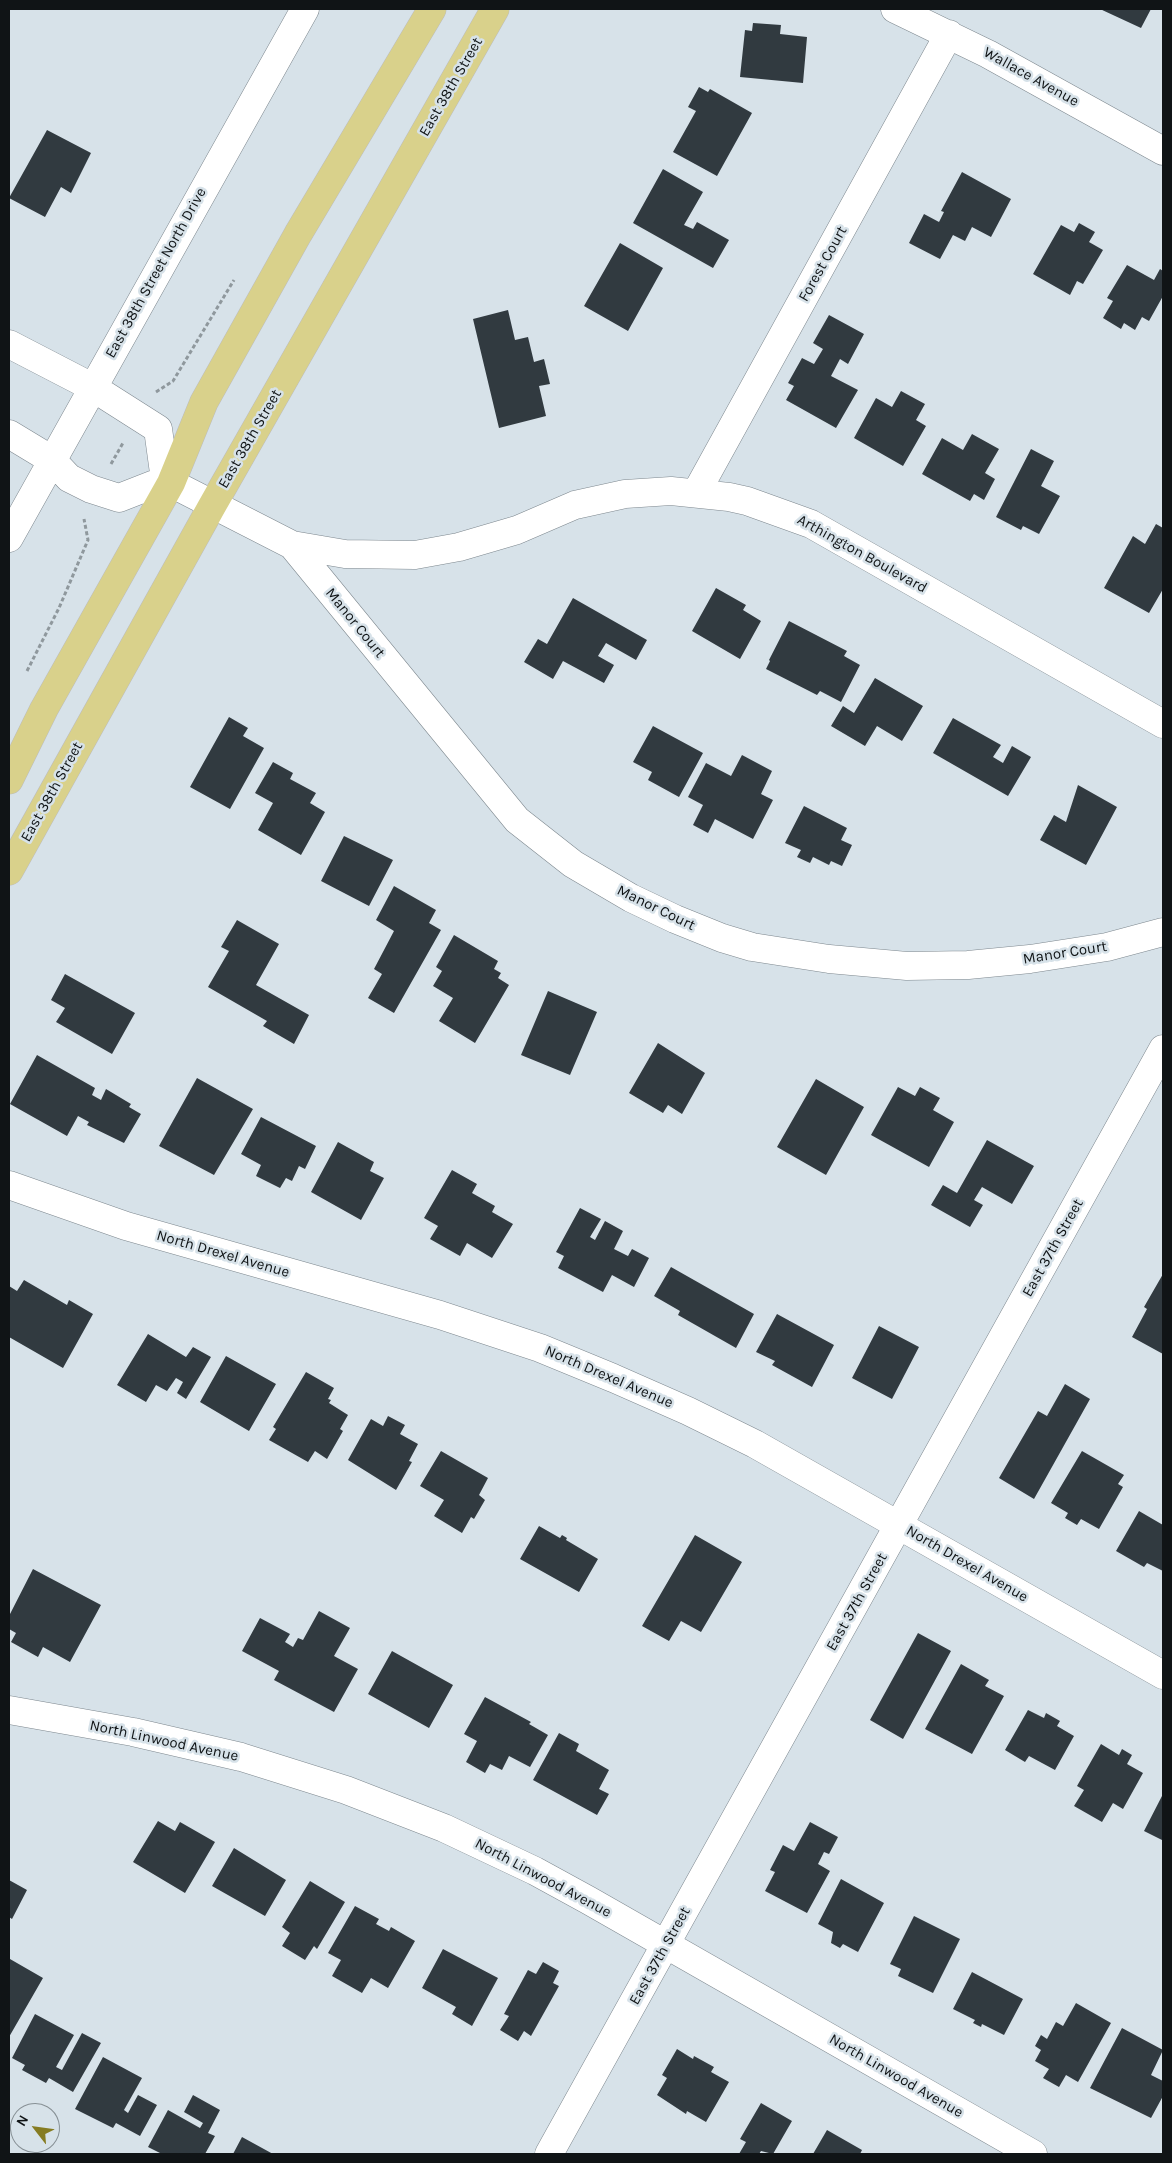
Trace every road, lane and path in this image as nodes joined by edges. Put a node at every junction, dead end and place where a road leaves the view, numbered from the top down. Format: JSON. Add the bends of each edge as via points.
{"nodes":[{"id":1,"x":305,"y":9,"type":"edge"},
{"id":2,"x":432,"y":9,"type":"edge"},
{"id":3,"x":495,"y":9,"type":"edge"},
{"id":4,"x":895,"y":9,"type":"edge"},
{"id":5,"x":949,"y":34,"type":"junction"},
{"id":6,"x":1163,"y":151,"type":"edge"},
{"id":7,"x":9,"y":344,"type":"edge"},
{"id":8,"x":173,"y":381,"type":"dead end"},
{"id":9,"x":92,"y":387,"type":"junction"},
{"id":10,"x":137,"y":416,"type":"junction"},
{"id":11,"x":9,"y":434,"type":"edge"},
{"id":12,"x":52,"y":460,"type":"junction"},
{"id":13,"x":168,"y":482,"type":"junction"},
{"id":14,"x":96,"y":491,"type":"junction"},
{"id":15,"x":696,"y":493,"type":"junction"},
{"id":16,"x":212,"y":506,"type":"junction"},
{"id":17,"x":9,"y":538,"type":"edge"},
{"id":18,"x":292,"y":545,"type":"junction"},
{"id":19,"x":26,"y":674,"type":"dead end"},
{"id":20,"x":1163,"y":724,"type":"edge"},
{"id":21,"x":9,"y":780,"type":"edge"},
{"id":22,"x":9,"y":871,"type":"edge"},
{"id":23,"x":1163,"y":932,"type":"edge"},
{"id":24,"x":1163,"y":1049,"type":"edge"},
{"id":25,"x":9,"y":1185,"type":"edge"},
{"id":26,"x":899,"y":1526,"type":"junction"},
{"id":27,"x":1163,"y":1675,"type":"edge"},
{"id":28,"x":9,"y":1710,"type":"edge"},
{"id":29,"x":666,"y":1945,"type":"junction"},
{"id":30,"x":549,"y":2154,"type":"edge"},
{"id":31,"x":1033,"y":2154,"type":"edge"}],
"edges":[{"from":1,"to":9,"type":"street","name":"East 38th Street North Drive"},
{"from":2,"to":13,"type":"main road","via":[[298,234],[204,402]]},
{"from":3,"to":16,"type":"main road","name":"East 38th Street"},
{"from":4,"to":5,"type":"street","name":"Wallace Avenue"},
{"from":5,"to":6,"type":"street","name":"Wallace Avenue"},
{"from":5,"to":15,"type":"street","name":"Forest Court"},
{"from":7,"to":9,"type":"street"},
{"from":8,"to":10,"type":"path","via":[[153,393]]},
{"from":9,"to":10,"type":"street"},
{"from":9,"to":12,"type":"street","name":"East 38th Street North Drive"},
{"from":10,"to":13,"type":"street","via":[[158,429]]},
{"from":10,"to":14,"type":"path"},
{"from":11,"to":12,"type":"street"},
{"from":12,"to":14,"type":"street","via":[[69,478]]},
{"from":12,"to":17,"type":"street","name":"East 38th Street North Drive"},
{"from":13,"to":14,"type":"street","via":[[119,498]]},
{"from":13,"to":16,"type":"street","name":"Arthington Boulevard"},
{"from":13,"to":21,"type":"main road","via":[[44,709]]},
{"from":14,"to":19,"type":"path","via":[[82,512],[88,540]]},
{"from":15,"to":18,"type":"street","name":"Arthington Boulevard","via":[[647,492],[602,498],[545,516],[491,539],[415,554],[359,555]]},
{"from":15,"to":20,"type":"street","name":"Arthington Boulevard","via":[[764,505],[811,524]]},
{"from":16,"to":18,"type":"street","name":"Arthington Boulevard"},
{"from":16,"to":22,"type":"main road","name":"East 38th Street"},
{"from":18,"to":23,"type":"street","name":"Manor Court","via":[[517,820],[573,864],[675,919],[752,947],[828,959],[907,966],[968,965],[1038,958],[1107,947]]},
{"from":24,"to":26,"type":"street","name":"East 37th Street"},
{"from":25,"to":26,"type":"street","name":"North Drexel Avenue","via":[[96,1217],[440,1315],[540,1348],[726,1429]]},
{"from":26,"to":27,"type":"street","name":"North Drexel Avenue"},
{"from":26,"to":29,"type":"street","name":"East 37th Street"},
{"from":28,"to":29,"type":"street","name":"North Linwood Avenue","via":[[205,1748],[371,1798],[535,1871]]},
{"from":29,"to":30,"type":"street","name":"East 37th Street"},
{"from":29,"to":31,"type":"street","name":"North Linwood Avenue"}]}
